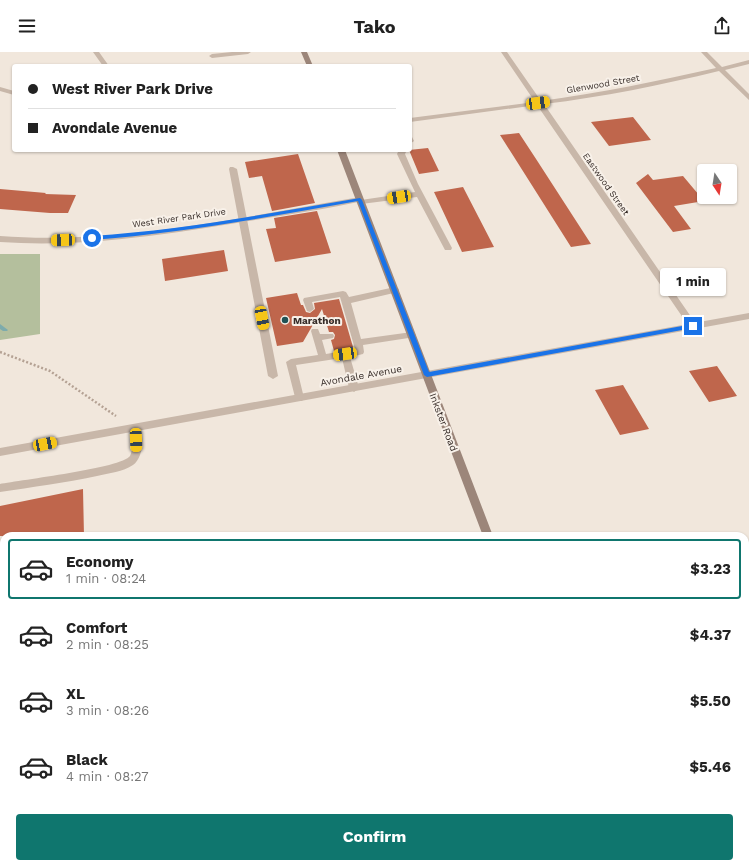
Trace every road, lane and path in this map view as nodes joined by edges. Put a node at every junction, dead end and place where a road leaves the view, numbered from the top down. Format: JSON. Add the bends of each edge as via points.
{"nodes":[{"id":1,"x":96,"y":52,"type":"edge"},
{"id":2,"x":248,"y":52,"type":"edge"},
{"id":3,"x":304,"y":52,"type":"edge"},
{"id":4,"x":504,"y":52,"type":"edge"},
{"id":5,"x":704,"y":52,"type":"edge"},
{"id":6,"x":212,"y":56,"type":"dead end"},
{"id":7,"x":749,"y":62,"type":"edge"},
{"id":8,"x":105,"y":64,"type":"edge"},
{"id":9,"x":309,"y":64,"type":"edge"},
{"id":10,"x":721,"y":69,"type":"junction"},
{"id":11,"x":0,"y":89,"type":"edge"},
{"id":12,"x":12,"y":92,"type":"edge"},
{"id":13,"x":749,"y":98,"type":"edge"},
{"id":14,"x":538,"y":103,"type":"junction"},
{"id":15,"x":412,"y":120,"type":"edge"},
{"id":16,"x":342,"y":152,"type":"edge"},
{"id":17,"x":402,"y":152,"type":"edge"},
{"id":18,"x":233,"y":169,"type":"dead end"},
{"id":19,"x":419,"y":194,"type":"junction"},
{"id":20,"x":361,"y":201,"type":"junction"},
{"id":21,"x":242,"y":220,"type":"junction"},
{"id":22,"x":0,"y":239,"type":"edge"},
{"id":23,"x":448,"y":248,"type":"dead end"},
{"id":24,"x":395,"y":290,"type":"junction"},
{"id":25,"x":346,"y":301,"type":"junction"},
{"id":26,"x":310,"y":309,"type":"dead end"},
{"id":27,"x":749,"y":316,"type":"edge"},
{"id":28,"x":693,"y":326,"type":"junction"},
{"id":29,"x":412,"y":335,"type":"junction"},
{"id":30,"x":330,"y":336,"type":"dead end"},
{"id":31,"x":358,"y":343,"type":"junction"},
{"id":32,"x":0,"y":352,"type":"edge"},
{"id":33,"x":345,"y":354,"type":"junction"},
{"id":34,"x":323,"y":358,"type":"junction"},
{"id":35,"x":427,"y":375,"type":"junction"},
{"id":36,"x":273,"y":376,"type":"dead end"},
{"id":37,"x":354,"y":388,"type":"junction"},
{"id":38,"x":300,"y":398,"type":"junction"},
{"id":39,"x":136,"y":428,"type":"junction"},
{"id":40,"x":0,"y":452,"type":"edge"},
{"id":41,"x":0,"y":488,"type":"edge"},
{"id":42,"x":486,"y":532,"type":"edge"}],
"edges":[{"from":1,"to":8,"type":"street"},
{"from":2,"to":6,"type":"street"},
{"from":3,"to":9,"type":"main road"},
{"from":4,"to":14,"type":"street","name":"Eastwood Street"},
{"from":5,"to":10,"type":"street"},
{"from":7,"to":10,"type":"street","name":"Glenwood Street"},
{"from":10,"to":13,"type":"street"},
{"from":10,"to":14,"type":"street","name":"Glenwood Street","via":[[629,89]]},
{"from":11,"to":12,"type":"street"},
{"from":14,"to":15,"type":"street","name":"Glenwood Street"},
{"from":14,"to":28,"type":"street","name":"Eastwood Street"},
{"from":16,"to":20,"type":"main road","name":"Inkster Road"},
{"from":17,"to":19,"type":"street"},
{"from":18,"to":21,"type":"street"},
{"from":19,"to":20,"type":"street","name":"West River Park Drive"},
{"from":19,"to":23,"type":"street"},
{"from":20,"to":21,"type":"street","name":"West River Park Drive"},
{"from":20,"to":24,"type":"main road","name":"Inkster Road"},
{"from":21,"to":22,"type":"street","name":"West River Park Drive","via":[[141,235],[63,240]]},
{"from":21,"to":36,"type":"street"},
{"from":24,"to":25,"type":"street"},
{"from":24,"to":29,"type":"main road","name":"Inkster Road"},
{"from":25,"to":26,"type":"street","via":[[343,294],[308,300]]},
{"from":25,"to":31,"type":"street","via":[[347,312]]},
{"from":27,"to":28,"type":"street","name":"Avondale Avenue"},
{"from":28,"to":35,"type":"street","name":"Avondale Avenue"},
{"from":29,"to":31,"type":"street"},
{"from":29,"to":35,"type":"main road","name":"Inkster Road"},
{"from":30,"to":34,"type":"street","via":[[316,335]]},
{"from":31,"to":33,"type":"street","via":[[360,352]]},
{"from":32,"to":39,"type":"path","via":[[50,372]]},
{"from":33,"to":34,"type":"street"},
{"from":33,"to":37,"type":"street"},
{"from":34,"to":38,"type":"street","via":[[292,362]]},
{"from":35,"to":37,"type":"street","name":"Avondale Avenue"},
{"from":35,"to":42,"type":"main road","name":"Inkster Road"},
{"from":37,"to":38,"type":"street","name":"Avondale Avenue"},
{"from":38,"to":39,"type":"street","name":"Avondale Avenue"},
{"from":39,"to":40,"type":"street","name":"Avondale Avenue"},
{"from":39,"to":41,"type":"street","via":[[137,452],[129,463],[109,469]]}]}
